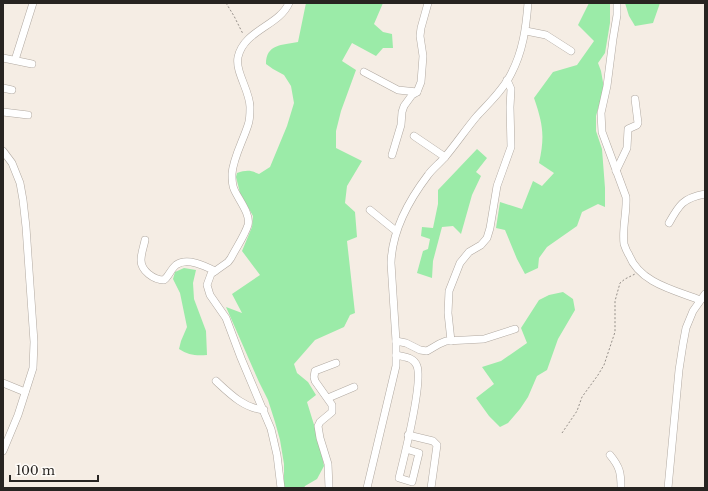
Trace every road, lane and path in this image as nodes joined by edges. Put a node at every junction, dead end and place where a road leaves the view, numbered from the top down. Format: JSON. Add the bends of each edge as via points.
{"nodes":[{"id":1,"x":33,"y":3,"type":"edge"},
{"id":2,"x":226,"y":3,"type":"edge"},
{"id":3,"x":290,"y":3,"type":"edge"},
{"id":4,"x":428,"y":3,"type":"edge"},
{"id":5,"x":528,"y":3,"type":"edge"},
{"id":6,"x":618,"y":3,"type":"edge"},
{"id":7,"x":526,"y":31,"type":"junction"},
{"id":8,"x":247,"y":42,"type":"junction"},
{"id":9,"x":571,"y":51,"type":"dead end"},
{"id":10,"x":3,"y":58,"type":"edge"},
{"id":11,"x":14,"y":60,"type":"junction"},
{"id":12,"x":32,"y":64,"type":"dead end"},
{"id":13,"x":364,"y":72,"type":"dead end"},
{"id":14,"x":508,"y":80,"type":"junction"},
{"id":15,"x":3,"y":88,"type":"edge"},
{"id":16,"x":12,"y":90,"type":"dead end"},
{"id":17,"x":417,"y":92,"type":"junction"},
{"id":18,"x":634,"y":99,"type":"dead end"},
{"id":19,"x":3,"y":112,"type":"edge"},
{"id":20,"x":28,"y":115,"type":"dead end"},
{"id":21,"x":414,"y":136,"type":"dead end"},
{"id":22,"x":3,"y":151,"type":"edge"},
{"id":23,"x":392,"y":155,"type":"dead end"},
{"id":24,"x":445,"y":157,"type":"junction"},
{"id":25,"x":616,"y":171,"type":"junction"},
{"id":26,"x":705,"y":194,"type":"edge"},
{"id":27,"x":370,"y":210,"type":"dead end"},
{"id":28,"x":669,"y":223,"type":"dead end"},
{"id":29,"x":396,"y":231,"type":"junction"},
{"id":30,"x":145,"y":240,"type":"dead end"},
{"id":31,"x":215,"y":271,"type":"junction"},
{"id":32,"x":639,"y":273,"type":"junction"},
{"id":33,"x":702,"y":297,"type":"edge"},
{"id":34,"x":515,"y":329,"type":"dead end"},
{"id":35,"x":396,"y":341,"type":"junction"},
{"id":36,"x":451,"y":341,"type":"junction"},
{"id":37,"x":396,"y":355,"type":"junction"},
{"id":38,"x":336,"y":363,"type":"dead end"},
{"id":39,"x":216,"y":381,"type":"dead end"},
{"id":40,"x":3,"y":383,"type":"edge"},
{"id":41,"x":354,"y":387,"type":"dead end"},
{"id":42,"x":26,"y":392,"type":"junction"},
{"id":43,"x":328,"y":398,"type":"junction"},
{"id":44,"x":264,"y":410,"type":"junction"},
{"id":45,"x":562,"y":433,"type":"dead end"},
{"id":46,"x":408,"y":435,"type":"junction"},
{"id":47,"x":406,"y":449,"type":"dead end"},
{"id":48,"x":3,"y":451,"type":"edge"},
{"id":49,"x":610,"y":455,"type":"dead end"},
{"id":50,"x":281,"y":488,"type":"edge"},
{"id":51,"x":329,"y":488,"type":"edge"},
{"id":52,"x":367,"y":488,"type":"edge"},
{"id":53,"x":431,"y":488,"type":"edge"},
{"id":54,"x":621,"y":488,"type":"edge"},
{"id":55,"x":668,"y":488,"type":"edge"}],
"edges":[{"from":1,"to":11,"type":"street"},
{"from":2,"to":8,"type":"path"},
{"from":3,"to":8,"type":"street","via":[[284,12]]},
{"from":4,"to":17,"type":"street","via":[[421,32],[421,82]]},
{"from":5,"to":7,"type":"street"},
{"from":6,"to":25,"type":"street","via":[[602,113],[602,132]]},
{"from":7,"to":9,"type":"street","via":[[546,35]]},
{"from":7,"to":14,"type":"street"},
{"from":8,"to":31,"type":"street","via":[[240,51],[238,64],[250,106],[249,124],[232,173],[233,188],[246,211],[248,224],[231,258]]},
{"from":10,"to":11,"type":"street"},
{"from":11,"to":12,"type":"street"},
{"from":13,"to":17,"type":"street","via":[[398,90]]},
{"from":14,"to":24,"type":"street"},
{"from":14,"to":36,"type":"street","via":[[511,90],[510,147],[497,186],[486,238],[460,263],[449,291]]},
{"from":15,"to":16,"type":"street"},
{"from":17,"to":23,"type":"street","via":[[404,106]]},
{"from":18,"to":25,"type":"street","via":[[638,123],[628,129],[626,148]]},
{"from":19,"to":20,"type":"street"},
{"from":21,"to":24,"type":"street"},
{"from":22,"to":42,"type":"street","via":[[12,163],[20,183],[26,227],[34,342],[33,368]]},
{"from":24,"to":29,"type":"street","via":[[415,194]]},
{"from":25,"to":32,"type":"street","via":[[627,206],[624,244],[631,262]]},
{"from":26,"to":28,"type":"street","via":[[687,199],[679,205]]},
{"from":27,"to":29,"type":"street"},
{"from":29,"to":35,"type":"street","via":[[391,263]]},
{"from":30,"to":31,"type":"street","via":[[142,264],[154,278],[164,280],[180,263],[194,262]]},
{"from":31,"to":44,"type":"street","via":[[207,285],[210,295],[226,318]]},
{"from":32,"to":33,"type":"street","via":[[652,281]]},
{"from":32,"to":45,"type":"path","via":[[620,283],[615,301],[615,332],[604,365]]},
{"from":33,"to":55,"type":"street","via":[[686,328],[683,344]]},
{"from":34,"to":36,"type":"street","via":[[484,338]]},
{"from":35,"to":36,"type":"street","via":[[427,350]]},
{"from":35,"to":37,"type":"street"},
{"from":37,"to":46,"type":"street","via":[[408,357],[417,366],[417,386]]},
{"from":37,"to":52,"type":"street","via":[[394,379]]},
{"from":38,"to":43,"type":"street","via":[[314,373],[315,381]]},
{"from":39,"to":44,"type":"street","via":[[248,406]]},
{"from":40,"to":42,"type":"street"},
{"from":41,"to":43,"type":"street"},
{"from":42,"to":48,"type":"street"},
{"from":43,"to":51,"type":"street","via":[[332,412],[318,426],[328,464]]},
{"from":44,"to":50,"type":"street","via":[[274,441]]},
{"from":46,"to":47,"type":"street"},
{"from":46,"to":53,"type":"street","via":[[433,441],[437,445]]},
{"from":49,"to":54,"type":"street","via":[[619,469]]}]}
